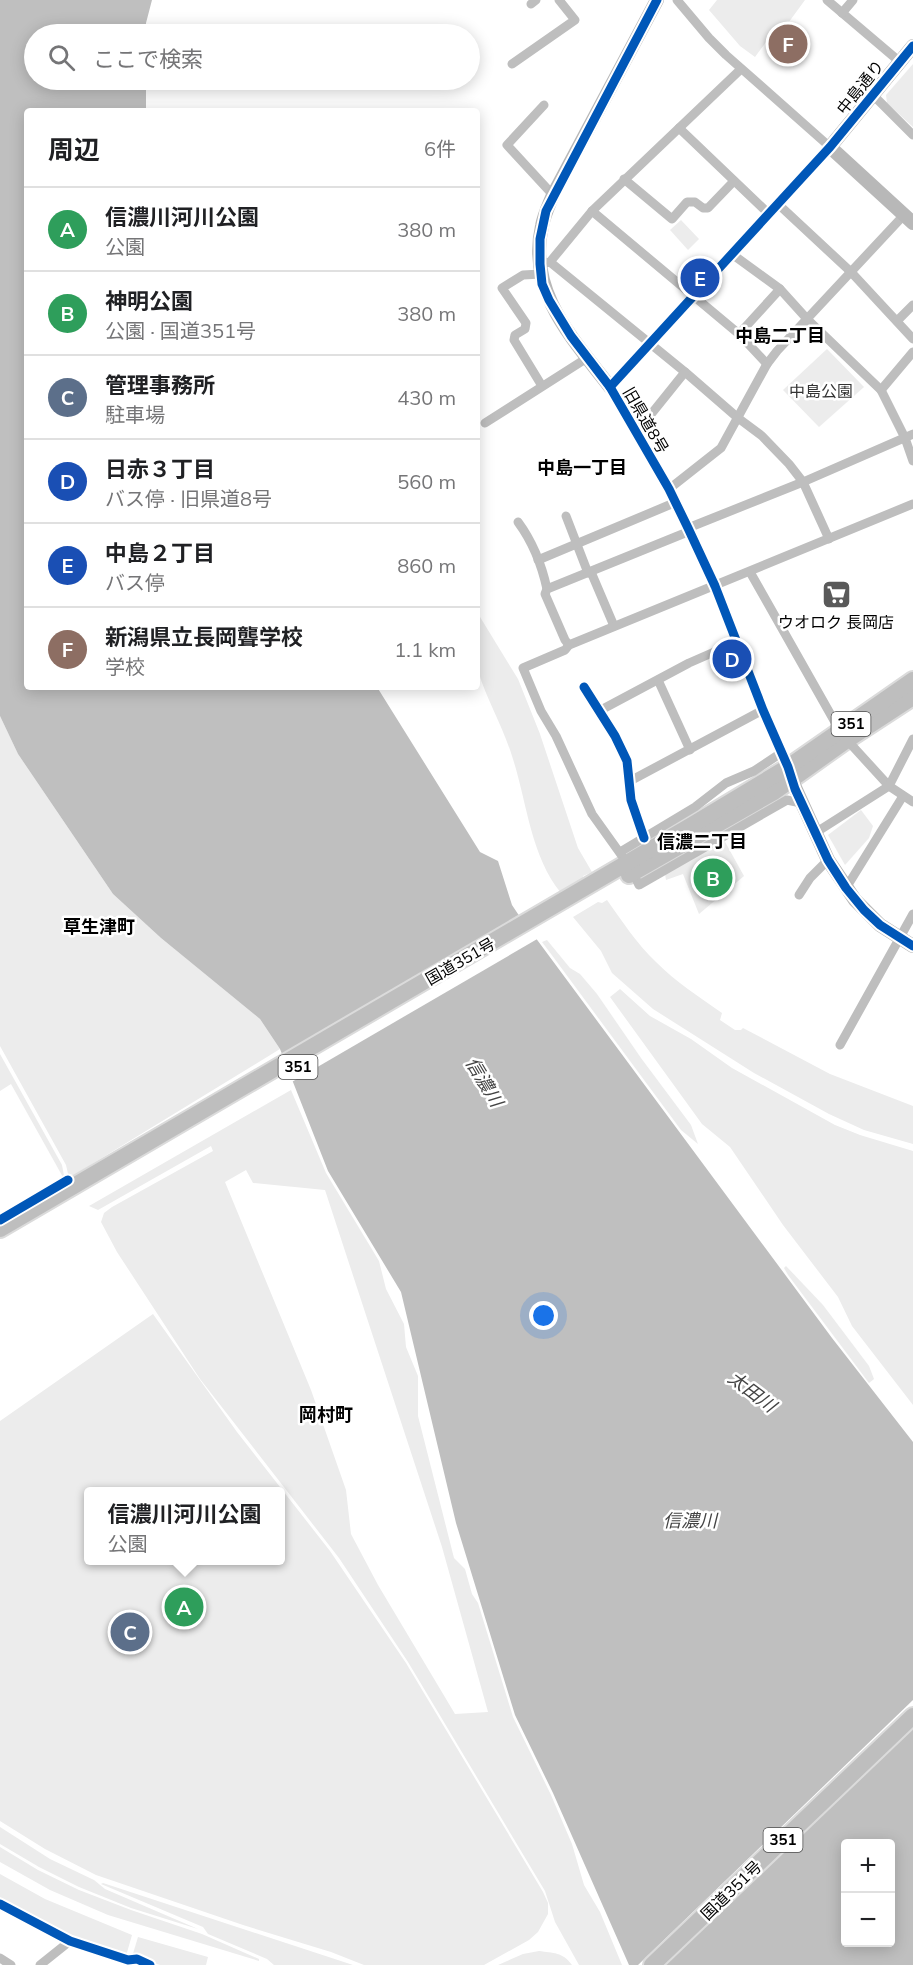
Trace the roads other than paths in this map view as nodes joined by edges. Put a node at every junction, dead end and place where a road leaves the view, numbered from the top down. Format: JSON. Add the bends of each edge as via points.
{"nodes":[{"id":1,"x":559,"y":0,"type":"edge"},
{"id":2,"x":657,"y":0,"type":"edge"},
{"id":3,"x":677,"y":0,"type":"edge"},
{"id":4,"x":827,"y":0,"type":"edge"},
{"id":5,"x":853,"y":0,"type":"edge"},
{"id":6,"x":842,"y":13,"type":"junction"},
{"id":7,"x":913,"y":46,"type":"edge"},
{"id":8,"x":900,"y":62,"type":"junction"},
{"id":9,"x":512,"y":64,"type":"dead end"},
{"id":10,"x":741,"y":69,"type":"junction"},
{"id":11,"x":873,"y":95,"type":"junction"},
{"id":12,"x":544,"y":105,"type":"dead end"},
{"id":13,"x":679,"y":128,"type":"junction"},
{"id":14,"x":913,"y":135,"type":"edge"},
{"id":15,"x":830,"y":147,"type":"junction"},
{"id":16,"x":624,"y":179,"type":"junction"},
{"id":17,"x":734,"y":181,"type":"junction"},
{"id":18,"x":553,"y":195,"type":"junction"},
{"id":19,"x":778,"y":204,"type":"junction"},
{"id":20,"x":592,"y":211,"type":"junction"},
{"id":21,"x":769,"y":214,"type":"junction"},
{"id":22,"x":908,"y":219,"type":"edge"},
{"id":23,"x":732,"y":254,"type":"junction"},
{"id":24,"x":544,"y":267,"type":"junction"},
{"id":25,"x":851,"y":272,"type":"junction"},
{"id":26,"x":780,"y":289,"type":"junction"},
{"id":27,"x":694,"y":297,"type":"junction"},
{"id":28,"x":913,"y":305,"type":"edge"},
{"id":29,"x":808,"y":320,"type":"junction"},
{"id":30,"x":897,"y":321,"type":"junction"},
{"id":31,"x":740,"y":334,"type":"junction"},
{"id":32,"x":913,"y":339,"type":"edge"},
{"id":33,"x":650,"y":344,"type":"junction"},
{"id":34,"x":913,"y":352,"type":"edge"},
{"id":35,"x":587,"y":358,"type":"junction"},
{"id":36,"x":767,"y":364,"type":"junction"},
{"id":37,"x":685,"y":372,"type":"junction"},
{"id":38,"x":542,"y":386,"type":"junction"},
{"id":39,"x":610,"y":387,"type":"junction"},
{"id":40,"x":881,"y":390,"type":"junction"},
{"id":41,"x":738,"y":418,"type":"junction"},
{"id":42,"x":484,"y":423,"type":"dead end"},
{"id":43,"x":635,"y":432,"type":"junction"},
{"id":44,"x":909,"y":436,"type":"edge"},
{"id":45,"x":913,"y":461,"type":"edge"},
{"id":46,"x":803,"y":483,"type":"junction"},
{"id":47,"x":669,"y":489,"type":"junction"},
{"id":48,"x":674,"y":503,"type":"junction"},
{"id":49,"x":913,"y":504,"type":"edge"},
{"id":50,"x":566,"y":516,"type":"dead end"},
{"id":51,"x":518,"y":522,"type":"dead end"},
{"id":52,"x":689,"y":529,"type":"junction"},
{"id":53,"x":829,"y":539,"type":"junction"},
{"id":54,"x":577,"y":544,"type":"junction"},
{"id":55,"x":538,"y":560,"type":"junction"},
{"id":56,"x":590,"y":572,"type":"junction"},
{"id":57,"x":750,"y":572,"type":"junction"},
{"id":58,"x":715,"y":586,"type":"junction"},
{"id":59,"x":547,"y":589,"type":"junction"},
{"id":60,"x":614,"y":627,"type":"junction"},
{"id":61,"x":737,"y":642,"type":"junction"},
{"id":62,"x":569,"y":645,"type":"junction"},
{"id":63,"x":658,"y":680,"type":"junction"},
{"id":64,"x":913,"y":681,"type":"edge"},
{"id":65,"x":584,"y":687,"type":"dead end"},
{"id":66,"x":913,"y":697,"type":"edge"},
{"id":67,"x":763,"y":710,"type":"junction"},
{"id":68,"x":599,"y":711,"type":"junction"},
{"id":69,"x":844,"y":736,"type":"junction"},
{"id":70,"x":913,"y":739,"type":"edge"},
{"id":71,"x":690,"y":750,"type":"junction"},
{"id":72,"x":787,"y":767,"type":"junction"},
{"id":73,"x":630,"y":781,"type":"junction"},
{"id":74,"x":889,"y":786,"type":"junction"},
{"id":75,"x":903,"y":796,"type":"junction"},
{"id":76,"x":913,"y":802,"type":"edge"},
{"id":77,"x":801,"y":803,"type":"junction"},
{"id":78,"x":815,"y":833,"type":"junction"},
{"id":79,"x":644,"y":838,"type":"junction"},
{"id":80,"x":828,"y":860,"type":"junction"},
{"id":81,"x":637,"y":881,"type":"dead end"},
{"id":82,"x":846,"y":888,"type":"junction"},
{"id":83,"x":594,"y":889,"type":"junction"},
{"id":84,"x":799,"y":895,"type":"dead end"},
{"id":85,"x":913,"y":914,"type":"edge"},
{"id":86,"x":899,"y":937,"type":"junction"},
{"id":87,"x":913,"y":946,"type":"edge"},
{"id":88,"x":840,"y":1045,"type":"dead end"},
{"id":89,"x":68,"y":1180,"type":"dead end"},
{"id":90,"x":0,"y":1220,"type":"edge"},
{"id":91,"x":0,"y":1229,"type":"edge"},
{"id":92,"x":0,"y":1241,"type":"edge"},
{"id":93,"x":913,"y":1716,"type":"edge"},
{"id":94,"x":0,"y":1904,"type":"edge"},
{"id":95,"x":70,"y":1941,"type":"junction"},
{"id":96,"x":0,"y":1958,"type":"edge"},
{"id":97,"x":126,"y":1962,"type":"edge"},
{"id":98,"x":10,"y":1965,"type":"edge"},
{"id":99,"x":40,"y":1965,"type":"edge"},
{"id":100,"x":150,"y":1965,"type":"edge"},
{"id":101,"x":652,"y":1965,"type":"edge"}],
"edges":[{"from":1,"to":9,"type":"street","via":[[575,20]]},
{"from":2,"to":18,"type":"street","name":"旧県道8号"},
{"from":3,"to":10,"type":"street"},
{"from":4,"to":6,"type":"street"},
{"from":5,"to":6,"type":"street"},
{"from":6,"to":8,"type":"street"},
{"from":7,"to":8,"type":"street","name":"中島通り"},
{"from":8,"to":11,"type":"street","name":"中島通り"},
{"from":10,"to":13,"type":"street"},
{"from":10,"to":15,"type":"street"},
{"from":11,"to":14,"type":"street"},
{"from":11,"to":15,"type":"street","name":"中島通り"},
{"from":12,"to":18,"type":"street","via":[[507,145]]},
{"from":13,"to":16,"type":"street"},
{"from":13,"to":17,"type":"street"},
{"from":15,"to":19,"type":"street"},
{"from":15,"to":22,"type":"street"},
{"from":16,"to":17,"type":"street","via":[[672,219],[687,202],[708,208]]},
{"from":16,"to":20,"type":"street"},
{"from":17,"to":21,"type":"street"},
{"from":18,"to":24,"type":"street","name":"旧県道8号","via":[[542,226]]},
{"from":19,"to":21,"type":"street"},
{"from":19,"to":25,"type":"street"},
{"from":20,"to":24,"type":"street"},
{"from":20,"to":27,"type":"street"},
{"from":21,"to":23,"type":"street"},
{"from":22,"to":25,"type":"street"},
{"from":23,"to":26,"type":"street"},
{"from":23,"to":27,"type":"street"},
{"from":24,"to":33,"type":"street"},
{"from":24,"to":35,"type":"street","name":"旧県道8号","via":[[545,293]]},
{"from":24,"to":38,"type":"street","via":[[502,288],[526,323],[514,340]]},
{"from":25,"to":29,"type":"street"},
{"from":25,"to":30,"type":"street"},
{"from":26,"to":29,"type":"street"},
{"from":26,"to":31,"type":"street"},
{"from":27,"to":31,"type":"street"},
{"from":27,"to":33,"type":"street"},
{"from":28,"to":30,"type":"street"},
{"from":29,"to":36,"type":"street"},
{"from":29,"to":40,"type":"street"},
{"from":30,"to":32,"type":"street"},
{"from":31,"to":36,"type":"street"},
{"from":33,"to":37,"type":"street"},
{"from":33,"to":39,"type":"street"},
{"from":34,"to":40,"type":"street"},
{"from":35,"to":38,"type":"street"},
{"from":35,"to":39,"type":"street","name":"旧県道8号"},
{"from":36,"to":41,"type":"street"},
{"from":37,"to":41,"type":"street"},
{"from":37,"to":43,"type":"street"},
{"from":38,"to":42,"type":"street"},
{"from":39,"to":43,"type":"street","name":"旧県道8号"},
{"from":40,"to":44,"type":"street"},
{"from":41,"to":46,"type":"street","via":[[762,436]]},
{"from":41,"to":47,"type":"street","via":[[721,448]]},
{"from":43,"to":47,"type":"street","name":"旧県道8号"},
{"from":44,"to":45,"type":"street"},
{"from":44,"to":46,"type":"street"},
{"from":46,"to":52,"type":"street"},
{"from":46,"to":53,"type":"street"},
{"from":47,"to":48,"type":"street","name":"旧県道8号"},
{"from":48,"to":52,"type":"street","name":"旧県道8号"},
{"from":48,"to":54,"type":"street"},
{"from":49,"to":53,"type":"street"},
{"from":50,"to":54,"type":"street"},
{"from":51,"to":55,"type":"street"},
{"from":52,"to":56,"type":"street"},
{"from":52,"to":58,"type":"street","name":"旧県道8号"},
{"from":53,"to":57,"type":"street"},
{"from":54,"to":55,"type":"street"},
{"from":54,"to":56,"type":"street"},
{"from":55,"to":59,"type":"street"},
{"from":56,"to":59,"type":"street"},
{"from":56,"to":60,"type":"street"},
{"from":57,"to":58,"type":"street"},
{"from":57,"to":69,"type":"street"},
{"from":58,"to":60,"type":"street"},
{"from":58,"to":61,"type":"street","name":"旧県道8号"},
{"from":59,"to":62,"type":"street","via":[[545,594]]},
{"from":60,"to":62,"type":"street"},
{"from":61,"to":63,"type":"street"},
{"from":61,"to":67,"type":"street","name":"旧県道8号"},
{"from":62,"to":79,"type":"street","via":[[523,668],[592,814],[621,854]]},
{"from":63,"to":68,"type":"street"},
{"from":63,"to":71,"type":"street"},
{"from":64,"to":69,"type":"highway","name":"国道351号","number":"351"},
{"from":65,"to":68,"type":"street"},
{"from":66,"to":69,"type":"highway","name":"国道351号","number":"351"},
{"from":67,"to":71,"type":"street"},
{"from":67,"to":72,"type":"street","name":"旧県道8号"},
{"from":68,"to":73,"type":"street","via":[[627,761]]},
{"from":69,"to":72,"type":"highway","name":"国道351号","number":"351"},
{"from":69,"to":74,"type":"street"},
{"from":70,"to":74,"type":"street"},
{"from":71,"to":73,"type":"street"},
{"from":72,"to":77,"type":"street"},
{"from":72,"to":79,"type":"street","via":[[754,771],[726,783]]},
{"from":72,"to":83,"type":"highway","name":"国道351号","number":"351"},
{"from":73,"to":79,"type":"street","via":[[631,800]]},
{"from":74,"to":75,"type":"street"},
{"from":74,"to":78,"type":"street"},
{"from":75,"to":76,"type":"street"},
{"from":75,"to":82,"type":"street"},
{"from":77,"to":78,"type":"street"},
{"from":77,"to":81,"type":"street","via":[[787,800],[639,885]]},
{"from":78,"to":80,"type":"street"},
{"from":80,"to":82,"type":"street"},
{"from":80,"to":84,"type":"street"},
{"from":82,"to":86,"type":"street","via":[[874,920]]},
{"from":83,"to":91,"type":"highway","name":"国道351号","number":"351"},
{"from":83,"to":92,"type":"highway","name":"国道351号","number":"351"},
{"from":85,"to":86,"type":"street"},
{"from":86,"to":87,"type":"street"},
{"from":86,"to":88,"type":"street"},
{"from":89,"to":90,"type":"street"},
{"from":93,"to":101,"type":"highway","name":"国道351号","number":"351"},
{"from":94,"to":95,"type":"street"},
{"from":95,"to":97,"type":"street"},
{"from":95,"to":99,"type":"street"},
{"from":96,"to":98,"type":"street"},
{"from":97,"to":100,"type":"street","via":[[137,1959]]}]}
